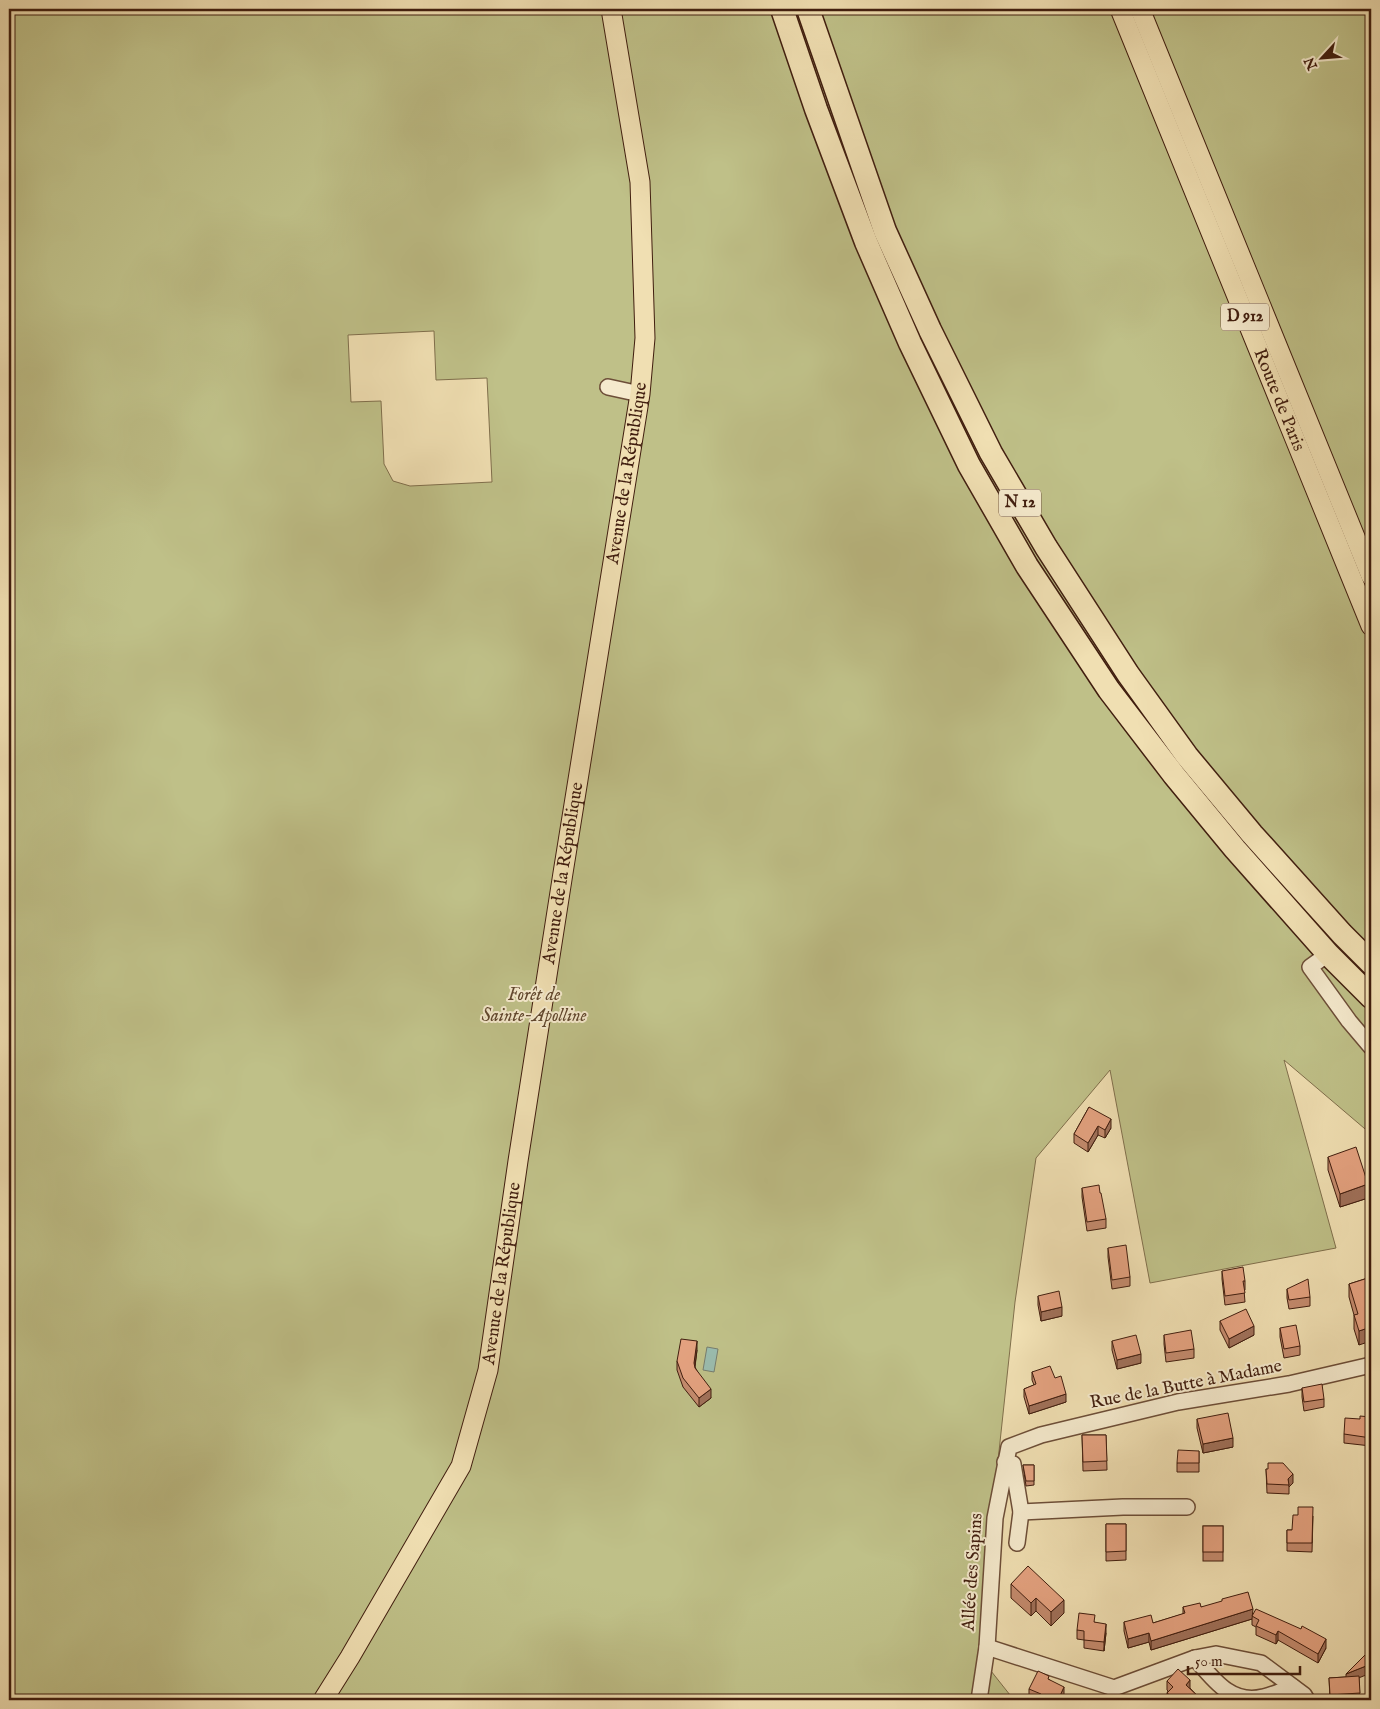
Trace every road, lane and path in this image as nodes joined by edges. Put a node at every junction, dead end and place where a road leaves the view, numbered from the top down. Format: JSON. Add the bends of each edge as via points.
{"nodes":[{"id":1,"x":610,"y":9,"type":"edge"},
{"id":2,"x":782,"y":9,"type":"edge"},
{"id":3,"x":808,"y":9,"type":"edge"},
{"id":4,"x":1120,"y":9,"type":"edge"},
{"id":5,"x":1140,"y":9,"type":"edge"},
{"id":6,"x":608,"y":387,"type":"dead end"},
{"id":7,"x":640,"y":394,"type":"junction"},
{"id":8,"x":1371,"y":576,"type":"edge"},
{"id":9,"x":1371,"y":626,"type":"edge"},
{"id":10,"x":1328,"y":954,"type":"junction"},
{"id":11,"x":1371,"y":962,"type":"edge"},
{"id":12,"x":1371,"y":997,"type":"edge"},
{"id":13,"x":1371,"y":1047,"type":"edge"},
{"id":14,"x":1371,"y":1365,"type":"edge"},
{"id":15,"x":1009,"y":1447,"type":"joint"},
{"id":16,"x":1005,"y":1462,"type":"junction"},
{"id":17,"x":1187,"y":1507,"type":"dead end"},
{"id":18,"x":1020,"y":1512,"type":"junction"},
{"id":19,"x":1017,"y":1543,"type":"dead end"},
{"id":20,"x":987,"y":1647,"type":"junction"},
{"id":21,"x":1195,"y":1658,"type":"junction"},
{"id":22,"x":1292,"y":1686,"type":"junction"},
{"id":23,"x":1114,"y":1694,"type":"edge"},
{"id":24,"x":323,"y":1700,"type":"edge"},
{"id":25,"x":979,"y":1700,"type":"edge"},
{"id":26,"x":1307,"y":1700,"type":"edge"}],
"edges":[{"from":1,"to":7,"type":"main road","name":"Avenue de la République","via":[[640,182],[645,338]]},
{"from":2,"to":10,"type":"highway","number":"N 12","via":[[866,242],[910,343],[969,465],[1027,566],[1109,690],[1199,805]]},
{"from":3,"to":11,"type":"highway","number":"N 12","via":[[885,231],[990,453],[1128,674],[1187,756],[1252,834]]},
{"from":4,"to":9,"type":"main road","name":"Route de Paris","number":"D 912"},
{"from":5,"to":8,"type":"main road","name":"Route de Paris","number":"D 912"},
{"from":6,"to":7,"type":"street"},
{"from":7,"to":24,"type":"main road","name":"Avenue de la République","via":[[488,1370],[461,1466]]},
{"from":10,"to":12,"type":"highway","number":"N 12"},
{"from":10,"to":13,"type":"street","via":[[1310,967]]},
{"from":14,"to":15,"type":"street","name":"Rue de la Butte à Madame","via":[[1289,1384],[1178,1402],[1041,1435]]},
{"from":15,"to":16,"type":"street","name":"Allée des Sapins"},
{"from":16,"to":18,"type":"street","via":[[1013,1464]]},
{"from":16,"to":20,"type":"street","name":"Allée des Sapins","via":[[995,1518]]},
{"from":17,"to":18,"type":"street"},
{"from":18,"to":19,"type":"street"},
{"from":20,"to":23,"type":"street"},
{"from":20,"to":25,"type":"street","name":"Allée des Sapins"},
{"from":21,"to":22,"type":"street","via":[[1216,1654],[1261,1662]]},
{"from":21,"to":22,"type":"street","via":[[1218,1686],[1242,1698],[1262,1698]]},
{"from":21,"to":23,"type":"street"},
{"from":22,"to":26,"type":"street"}]}
